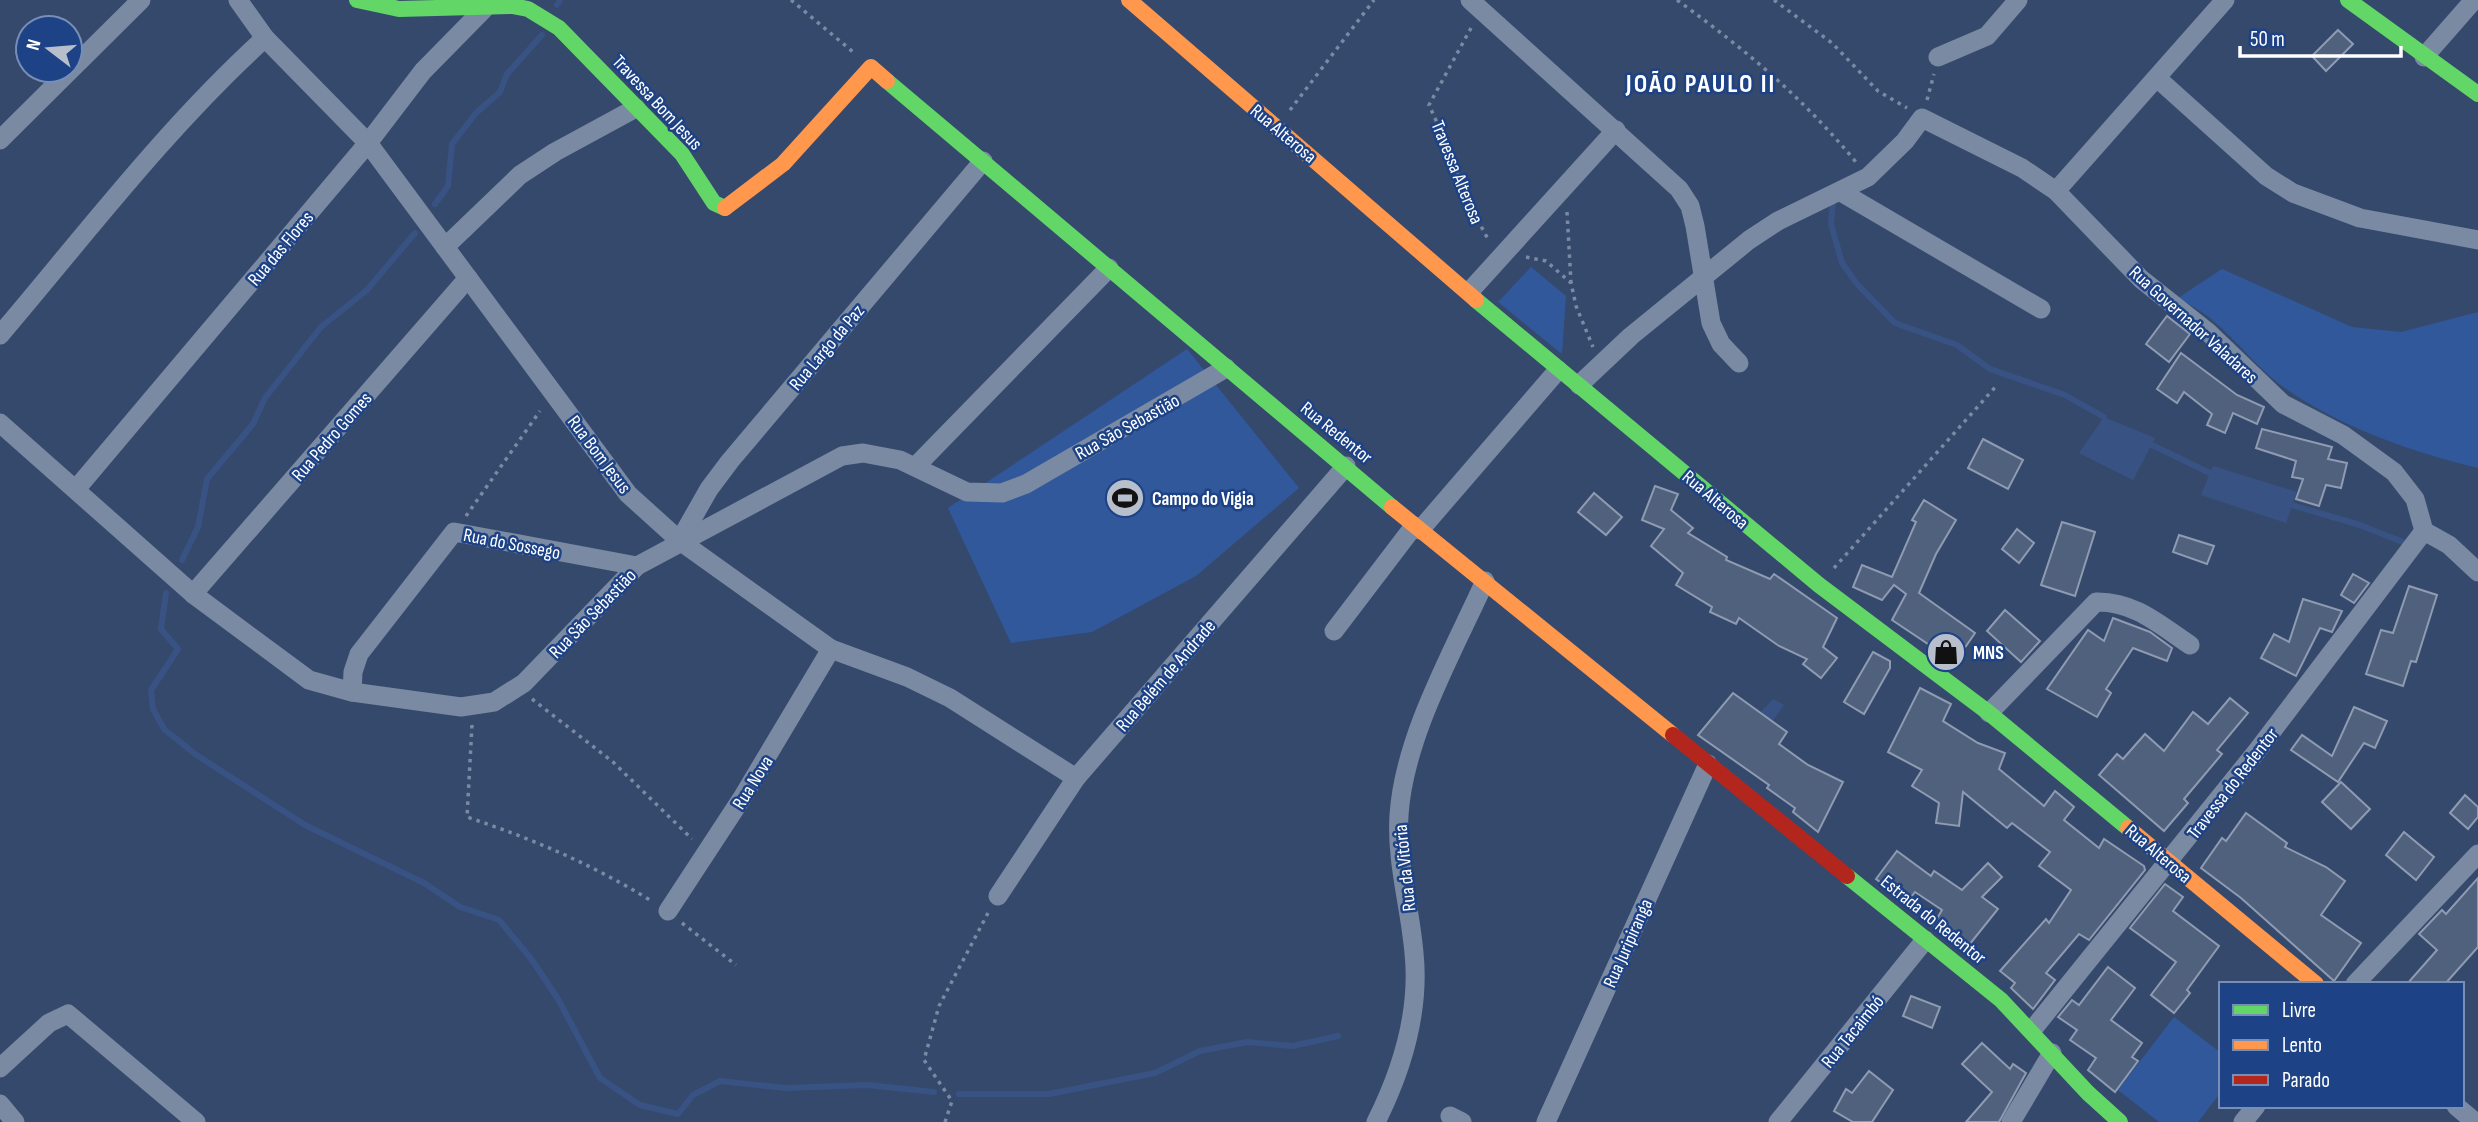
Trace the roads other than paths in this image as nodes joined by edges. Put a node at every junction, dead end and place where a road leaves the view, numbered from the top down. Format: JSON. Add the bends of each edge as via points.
{"nodes":[{"id":1,"x":141,"y":0,"type":"edge"},
{"id":2,"x":238,"y":0,"type":"edge"},
{"id":3,"x":357,"y":0,"type":"edge"},
{"id":4,"x":1129,"y":0,"type":"edge"},
{"id":5,"x":2018,"y":0,"type":"edge"},
{"id":6,"x":2225,"y":0,"type":"edge"},
{"id":7,"x":2348,"y":0,"type":"edge"},
{"id":8,"x":2474,"y":0,"type":"edge"},
{"id":9,"x":1475,"y":5,"type":"edge"},
{"id":10,"x":484,"y":9,"type":"junction"},
{"id":11,"x":265,"y":38,"type":"junction"},
{"id":12,"x":1938,"y":57,"type":"road end"},
{"id":13,"x":2424,"y":57,"type":"junction"},
{"id":14,"x":871,"y":67,"type":"joint"},
{"id":15,"x":2157,"y":78,"type":"junction"},
{"id":16,"x":2478,"y":94,"type":"edge"},
{"id":17,"x":636,"y":108,"type":"junction"},
{"id":18,"x":1616,"y":130,"type":"junction"},
{"id":19,"x":0,"y":140,"type":"edge"},
{"id":20,"x":368,"y":143,"type":"junction"},
{"id":21,"x":984,"y":161,"type":"junction"},
{"id":22,"x":2056,"y":191,"type":"junction"},
{"id":23,"x":1841,"y":192,"type":"junction"},
{"id":24,"x":2478,"y":240,"type":"edge"},
{"id":25,"x":445,"y":247,"type":"junction"},
{"id":26,"x":1108,"y":268,"type":"junction"},
{"id":27,"x":1705,"y":273,"type":"junction"},
{"id":28,"x":468,"y":278,"type":"junction"},
{"id":29,"x":1470,"y":291,"type":"junction"},
{"id":30,"x":2041,"y":309,"type":"dead end"},
{"id":31,"x":0,"y":335,"type":"edge"},
{"id":32,"x":1739,"y":363,"type":"dead end"},
{"id":33,"x":1226,"y":368,"type":"junction"},
{"id":34,"x":1559,"y":370,"type":"junction"},
{"id":35,"x":1579,"y":385,"type":"junction"},
{"id":36,"x":0,"y":423,"type":"edge"},
{"id":37,"x":916,"y":466,"type":"junction"},
{"id":38,"x":1346,"y":466,"type":"junction"},
{"id":39,"x":77,"y":488,"type":"junction"},
{"id":40,"x":1417,"y":528,"type":"junction"},
{"id":41,"x":2424,"y":531,"type":"junction"},
{"id":42,"x":680,"y":541,"type":"junction"},
{"id":43,"x":637,"y":566,"type":"junction"},
{"id":44,"x":2478,"y":572,"type":"edge"},
{"id":45,"x":1485,"y":581,"type":"junction"},
{"id":46,"x":193,"y":594,"type":"junction"},
{"id":47,"x":1334,"y":631,"type":"dead end"},
{"id":48,"x":2190,"y":645,"type":"dead end"},
{"id":49,"x":831,"y":649,"type":"junction"},
{"id":50,"x":352,"y":692,"type":"junction"},
{"id":51,"x":1989,"y":713,"type":"junction"},
{"id":52,"x":1708,"y":764,"type":"junction"},
{"id":53,"x":1076,"y":778,"type":"junction"},
{"id":54,"x":2478,"y":854,"type":"edge"},
{"id":55,"x":2170,"y":862,"type":"junction"},
{"id":56,"x":998,"y":896,"type":"road end"},
{"id":57,"x":667,"y":911,"type":"road end"},
{"id":58,"x":1925,"y":940,"type":"junction"},
{"id":59,"x":2314,"y":982,"type":"edge"},
{"id":60,"x":2357,"y":982,"type":"edge"},
{"id":61,"x":2033,"y":1029,"type":"junction"},
{"id":62,"x":2052,"y":1054,"type":"junction"},
{"id":63,"x":0,"y":1068,"type":"edge"},
{"id":64,"x":0,"y":1104,"type":"edge"},
{"id":65,"x":2254,"y":1108,"type":"edge"},
{"id":66,"x":2458,"y":1108,"type":"edge"},
{"id":67,"x":15,"y":1122,"type":"edge"},
{"id":68,"x":196,"y":1122,"type":"edge"},
{"id":69,"x":1376,"y":1122,"type":"edge"},
{"id":70,"x":1546,"y":1122,"type":"edge"},
{"id":71,"x":1778,"y":1122,"type":"edge"},
{"id":72,"x":2011,"y":1122,"type":"edge"},
{"id":73,"x":2120,"y":1122,"type":"edge"},
{"id":74,"x":2243,"y":1122,"type":"edge"},
{"id":75,"x":2475,"y":1122,"type":"edge"}],
"edges":[{"from":1,"to":19,"type":"street"},
{"from":2,"to":11,"type":"street","name":"Rua Bom Jesus"},
{"from":3,"to":10,"type":"street","name":"Travessa Bom Jesus","via":[[399,9]]},
{"from":4,"to":29,"type":"street","name":"Rua Alterosa"},
{"from":5,"to":12,"type":"street","via":[[1987,36]]},
{"from":6,"to":15,"type":"street"},
{"from":7,"to":13,"type":"street"},
{"from":8,"to":13,"type":"street"},
{"from":9,"to":18,"type":"street"},
{"from":10,"to":17,"type":"street","name":"Travessa Bom Jesus","via":[[512,6],[543,17]]},
{"from":10,"to":20,"type":"street","name":"Rua das Flores","via":[[423,71]]},
{"from":11,"to":20,"type":"street","name":"Rua Bom Jesus"},
{"from":11,"to":31,"type":"street","via":[[216,85]]},
{"from":13,"to":16,"type":"street"},
{"from":14,"to":17,"type":"street","name":"Travessa Bom Jesus","via":[[783,164],[727,209],[714,203],[682,154]]},
{"from":14,"to":21,"type":"street","name":"Rua Redentor"},
{"from":15,"to":22,"type":"street"},
{"from":15,"to":24,"type":"street","via":[[2266,176],[2293,193],[2360,218]]},
{"from":17,"to":25,"type":"street","via":[[520,175]]},
{"from":18,"to":27,"type":"street","via":[[1667,175],[1690,206]]},
{"from":18,"to":29,"type":"street"},
{"from":20,"to":25,"type":"street","name":"Rua Bom Jesus"},
{"from":20,"to":39,"type":"street","name":"Rua das Flores"},
{"from":21,"to":26,"type":"street","name":"Rua Redentor"},
{"from":21,"to":42,"type":"street","name":"Rua Largo da Paz","via":[[730,461]]},
{"from":22,"to":23,"type":"street","name":"Rua Governador Valadares","via":[[2022,168],[1922,118],[1868,177]]},
{"from":22,"to":41,"type":"street","name":"Rua Governador Valadares","via":[[2141,279],[2209,333],[2283,404],[2343,435],[2394,472],[2415,499]]},
{"from":23,"to":27,"type":"street","via":[[1778,221]]},
{"from":23,"to":30,"type":"street"},
{"from":25,"to":28,"type":"street","name":"Rua Bom Jesus"},
{"from":26,"to":33,"type":"street","name":"Rua Redentor"},
{"from":26,"to":37,"type":"street"},
{"from":27,"to":32,"type":"street","via":[[1711,323],[1721,344]]},
{"from":27,"to":35,"type":"street"},
{"from":28,"to":42,"type":"street","name":"Rua Bom Jesus","via":[[628,494]]},
{"from":28,"to":46,"type":"street","name":"Rua Pedro Gomes"},
{"from":29,"to":34,"type":"street","name":"Rua Alterosa"},
{"from":33,"to":37,"type":"street","name":"Rua São Sebastião","via":[[1026,484],[1002,493],[967,492]]},
{"from":33,"to":38,"type":"street","name":"Rua Redentor"},
{"from":34,"to":35,"type":"street","name":"Rua Alterosa"},
{"from":34,"to":40,"type":"street"},
{"from":35,"to":51,"type":"street","name":"Rua Alterosa","via":[[1819,585]]},
{"from":36,"to":39,"type":"street","name":"Rua São Sebastião"},
{"from":37,"to":42,"type":"street","name":"Rua São Sebastião","via":[[881,454],[842,456]]},
{"from":38,"to":40,"type":"street","name":"Rua Redentor"},
{"from":38,"to":53,"type":"street","name":"Rua Belém de Andrade"},
{"from":39,"to":46,"type":"street","name":"Rua São Sebastião"},
{"from":40,"to":45,"type":"street","name":"Rua Redentor"},
{"from":40,"to":47,"type":"street"},
{"from":41,"to":44,"type":"street","via":[[2449,545]]},
{"from":41,"to":55,"type":"street","name":"Travessa do Redentor"},
{"from":42,"to":43,"type":"street","name":"Rua São Sebastião"},
{"from":42,"to":49,"type":"street","name":"Rua Bom Jesus"},
{"from":43,"to":50,"type":"street","name":"Rua São Sebastião","via":[[517,687],[494,702],[461,708]]},
{"from":43,"to":50,"type":"street","name":"Rua do Sossego","via":[[454,531],[359,654]]},
{"from":45,"to":52,"type":"street","name":"Rua Redentor"},
{"from":45,"to":69,"type":"street","name":"Rua da Vitória","via":[[1422,725],[1402,791],[1398,849],[1414,950],[1415,998],[1399,1068]]},
{"from":46,"to":50,"type":"street","name":"Rua São Sebastião","via":[[309,680]]},
{"from":48,"to":51,"type":"street","via":[[2137,609],[2116,601],[2096,602]]},
{"from":49,"to":53,"type":"street","name":"Rua Bom Jesus","via":[[950,698]]},
{"from":49,"to":57,"type":"street","name":"Rua Nova"},
{"from":51,"to":55,"type":"street","name":"Rua Alterosa"},
{"from":52,"to":58,"type":"street","name":"Estrada do Redentor"},
{"from":52,"to":70,"type":"street","name":"Rua Juripiranga"},
{"from":53,"to":56,"type":"street","name":"Rua Belém de Andrade"},
{"from":54,"to":60,"type":"street"},
{"from":55,"to":59,"type":"street","name":"Rua Alterosa"},
{"from":55,"to":61,"type":"street","name":"Travessa do Redentor"},
{"from":58,"to":61,"type":"street","name":"Estrada do Redentor"},
{"from":58,"to":71,"type":"street","name":"Rua Tacaimbó"},
{"from":61,"to":62,"type":"street","name":"Estrada do Redentor"},
{"from":62,"to":72,"type":"street"},
{"from":62,"to":73,"type":"street","name":"Estrada do Redentor","via":[[2096,1103]]},
{"from":63,"to":68,"type":"street","via":[[49,1023],[68,1014]]},
{"from":64,"to":67,"type":"street"},
{"from":65,"to":74,"type":"street"},
{"from":66,"to":75,"type":"street"}]}
